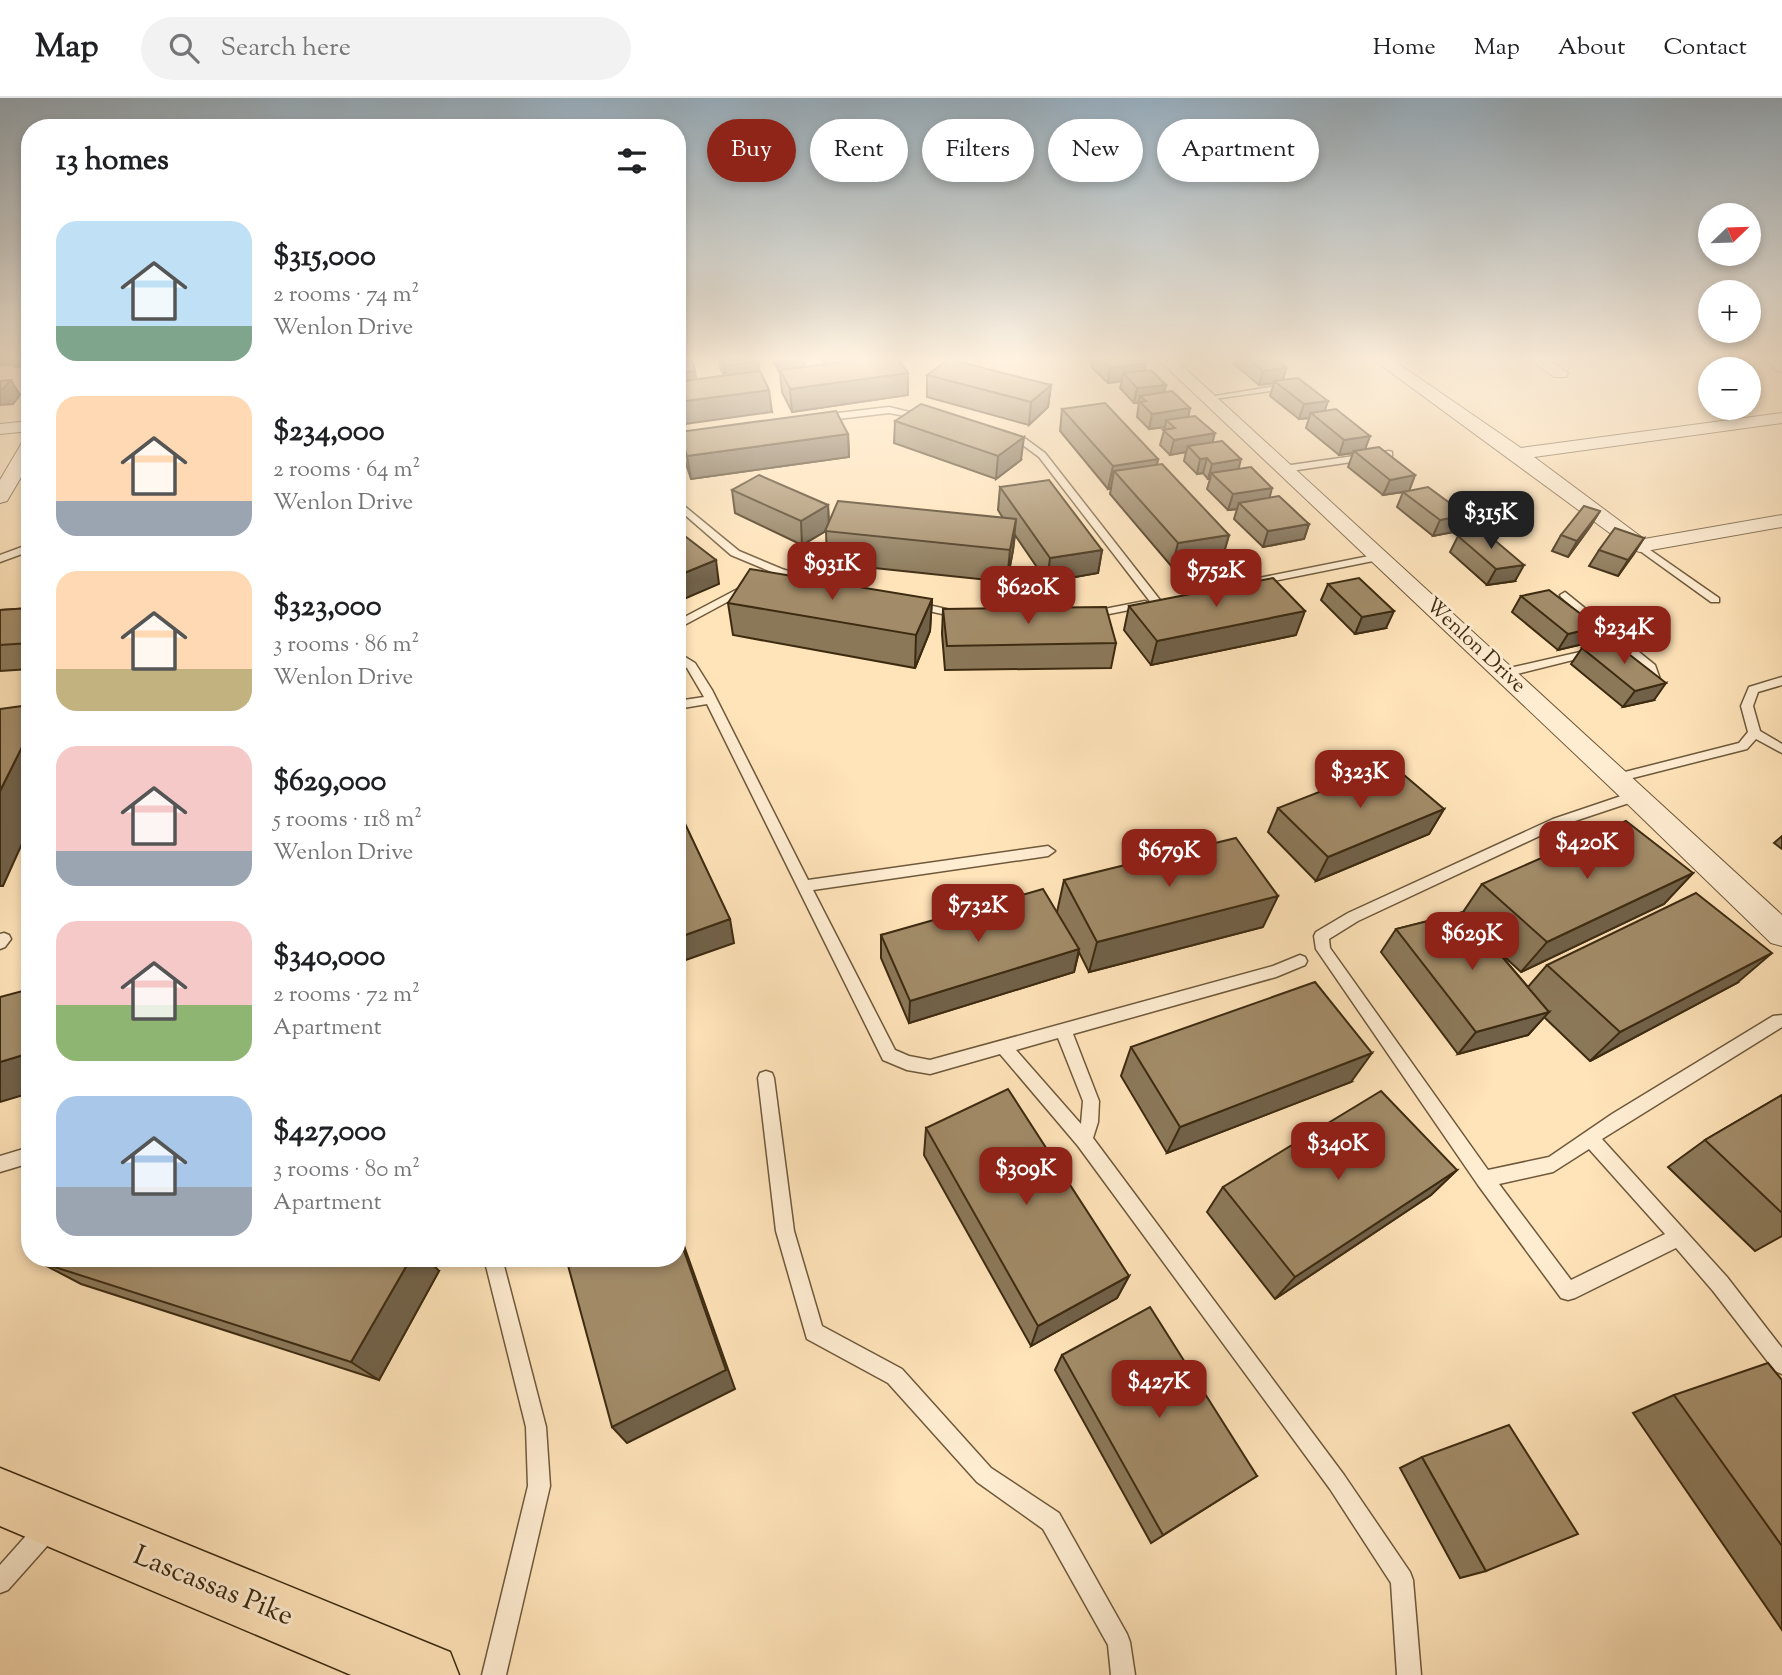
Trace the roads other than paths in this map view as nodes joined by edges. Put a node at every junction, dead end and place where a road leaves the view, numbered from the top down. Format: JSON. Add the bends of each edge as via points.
{"nodes":[{"id":1,"x":997,"y":434,"type":"edge"},
{"id":2,"x":1246,"y":434,"type":"edge"},
{"id":3,"x":1488,"y":434,"type":"edge"},
{"id":4,"x":1667,"y":434,"type":"edge"},
{"id":5,"x":1389,"y":454,"type":"edge"},
{"id":6,"x":1517,"y":454,"type":"junction"},
{"id":7,"x":21,"y":460,"type":"edge"},
{"id":8,"x":1284,"y":469,"type":"junction"},
{"id":9,"x":0,"y":496,"type":"edge"},
{"id":10,"x":686,"y":511,"type":"edge"},
{"id":11,"x":1782,"y":521,"type":"edge"},
{"id":12,"x":1640,"y":546,"type":"junction"},
{"id":13,"x":21,"y":551,"type":"edge"},
{"id":14,"x":1379,"y":557,"type":"junction"},
{"id":15,"x":0,"y":559,"type":"edge"},
{"id":16,"x":778,"y":571,"type":"junction"},
{"id":17,"x":766,"y":577,"type":"edge"},
{"id":18,"x":755,"y":583,"type":"edge"},
{"id":19,"x":1246,"y":584,"type":"edge"},
{"id":20,"x":833,"y":587,"type":"edge"},
{"id":21,"x":1565,"y":595,"type":"dead end"},
{"id":22,"x":1168,"y":599,"type":"edge"},
{"id":23,"x":1715,"y":600,"type":"dead end"},
{"id":24,"x":899,"y":601,"type":"edge"},
{"id":25,"x":1156,"y":602,"type":"junction"},
{"id":26,"x":978,"y":616,"type":"edge"},
{"id":27,"x":1072,"y":616,"type":"edge"},
{"id":28,"x":686,"y":621,"type":"edge"},
{"id":29,"x":1613,"y":648,"type":"junction"},
{"id":30,"x":686,"y":662,"type":"edge"},
{"id":31,"x":1505,"y":673,"type":"junction"},
{"id":32,"x":1782,"y":681,"type":"edge"},
{"id":33,"x":1654,"y":682,"type":"edge"},
{"id":34,"x":710,"y":699,"type":"junction"},
{"id":35,"x":686,"y":703,"type":"edge"},
{"id":36,"x":1755,"y":733,"type":"junction"},
{"id":37,"x":1782,"y":749,"type":"edge"},
{"id":38,"x":1617,"y":778,"type":"junction"},
{"id":39,"x":1636,"y":796,"type":"junction"},
{"id":40,"x":1048,"y":851,"type":"dead end"},
{"id":41,"x":804,"y":886,"type":"junction"},
{"id":42,"x":1782,"y":934,"type":"edge"},
{"id":43,"x":1300,"y":961,"type":"dead end"},
{"id":44,"x":1779,"y":1021,"type":"dead end"},
{"id":45,"x":1063,"y":1030,"type":"junction"},
{"id":46,"x":1004,"y":1046,"type":"junction"},
{"id":47,"x":766,"y":1078,"type":"dead end"},
{"id":48,"x":1590,"y":1138,"type":"junction"},
{"id":49,"x":1084,"y":1140,"type":"junction"},
{"id":50,"x":21,"y":1158,"type":"edge"},
{"id":51,"x":0,"y":1164,"type":"edge"},
{"id":52,"x":1484,"y":1179,"type":"junction"},
{"id":53,"x":1679,"y":1237,"type":"junction"},
{"id":54,"x":495,"y":1267,"type":"edge"},
{"id":55,"x":1780,"y":1357,"type":"edge"},
{"id":56,"x":0,"y":1497,"type":"edge"},
{"id":57,"x":55,"y":1521,"type":"junction"},
{"id":58,"x":0,"y":1582,"type":"edge"},
{"id":59,"x":427,"y":1675,"type":"edge"},
{"id":60,"x":494,"y":1675,"type":"edge"},
{"id":61,"x":1123,"y":1675,"type":"edge"},
{"id":62,"x":1409,"y":1675,"type":"edge"}],
"edges":[{"from":1,"to":25,"type":"lane","via":[[1023,441],[1042,455]]},
{"from":2,"to":8,"type":"street","name":"Wenlon Drive"},
{"from":3,"to":6,"type":"street"},
{"from":4,"to":6,"type":"street"},
{"from":5,"to":8,"type":"lane"},
{"from":6,"to":12,"type":"street"},
{"from":7,"to":9,"type":"street"},
{"from":8,"to":14,"type":"street","name":"Wenlon Drive"},
{"from":10,"to":16,"type":"lane","via":[[736,553]]},
{"from":11,"to":12,"type":"street"},
{"from":12,"to":23,"type":"lane"},
{"from":13,"to":15,"type":"lane"},
{"from":14,"to":19,"type":"lane"},
{"from":14,"to":31,"type":"street","name":"Wenlon Drive"},
{"from":16,"to":17,"type":"lane"},
{"from":16,"to":20,"type":"lane"},
{"from":18,"to":28,"type":"lane"},
{"from":21,"to":29,"type":"lane"},
{"from":22,"to":25,"type":"lane"},
{"from":24,"to":26,"type":"lane"},
{"from":25,"to":27,"type":"lane"},
{"from":29,"to":31,"type":"lane"},
{"from":29,"to":33,"type":"lane","via":[[1651,668]]},
{"from":30,"to":34,"type":"lane"},
{"from":31,"to":38,"type":"street","name":"Wenlon Drive"},
{"from":32,"to":36,"type":"lane","via":[[1753,690],[1747,706]]},
{"from":34,"to":35,"type":"lane"},
{"from":34,"to":41,"type":"lane"},
{"from":36,"to":37,"type":"lane"},
{"from":36,"to":38,"type":"lane","via":[[1743,746]]},
{"from":38,"to":39,"type":"street","name":"Wenlon Drive"},
{"from":39,"to":42,"type":"street","name":"Wenlon Drive"},
{"from":39,"to":52,"type":"lane","via":[[1558,822],[1321,936],[1322,949]]},
{"from":40,"to":41,"type":"lane"},
{"from":41,"to":46,"type":"lane","via":[[889,1055],[930,1068]]},
{"from":43,"to":45,"type":"lane"},
{"from":44,"to":48,"type":"lane"},
{"from":45,"to":46,"type":"lane"},
{"from":45,"to":49,"type":"lane","via":[[1091,1101]]},
{"from":46,"to":49,"type":"lane"},
{"from":47,"to":61,"type":"lane","via":[[785,1231],[814,1332],[895,1376],[984,1475],[1051,1521],[1119,1642]]},
{"from":48,"to":52,"type":"lane","via":[[1553,1164]]},
{"from":48,"to":53,"type":"lane"},
{"from":49,"to":62,"type":"lane","via":[[1337,1482],[1402,1580]]},
{"from":50,"to":51,"type":"lane"},
{"from":52,"to":53,"type":"lane","via":[[1569,1291]]},
{"from":53,"to":55,"type":"lane"},
{"from":54,"to":60,"type":"lane","via":[[536,1427],[539,1486]]},
{"from":56,"to":57,"type":"main road","name":"Lascassas Pike"},
{"from":57,"to":58,"type":"lane"},
{"from":57,"to":59,"type":"main road","name":"Lascassas Pike"}]}
